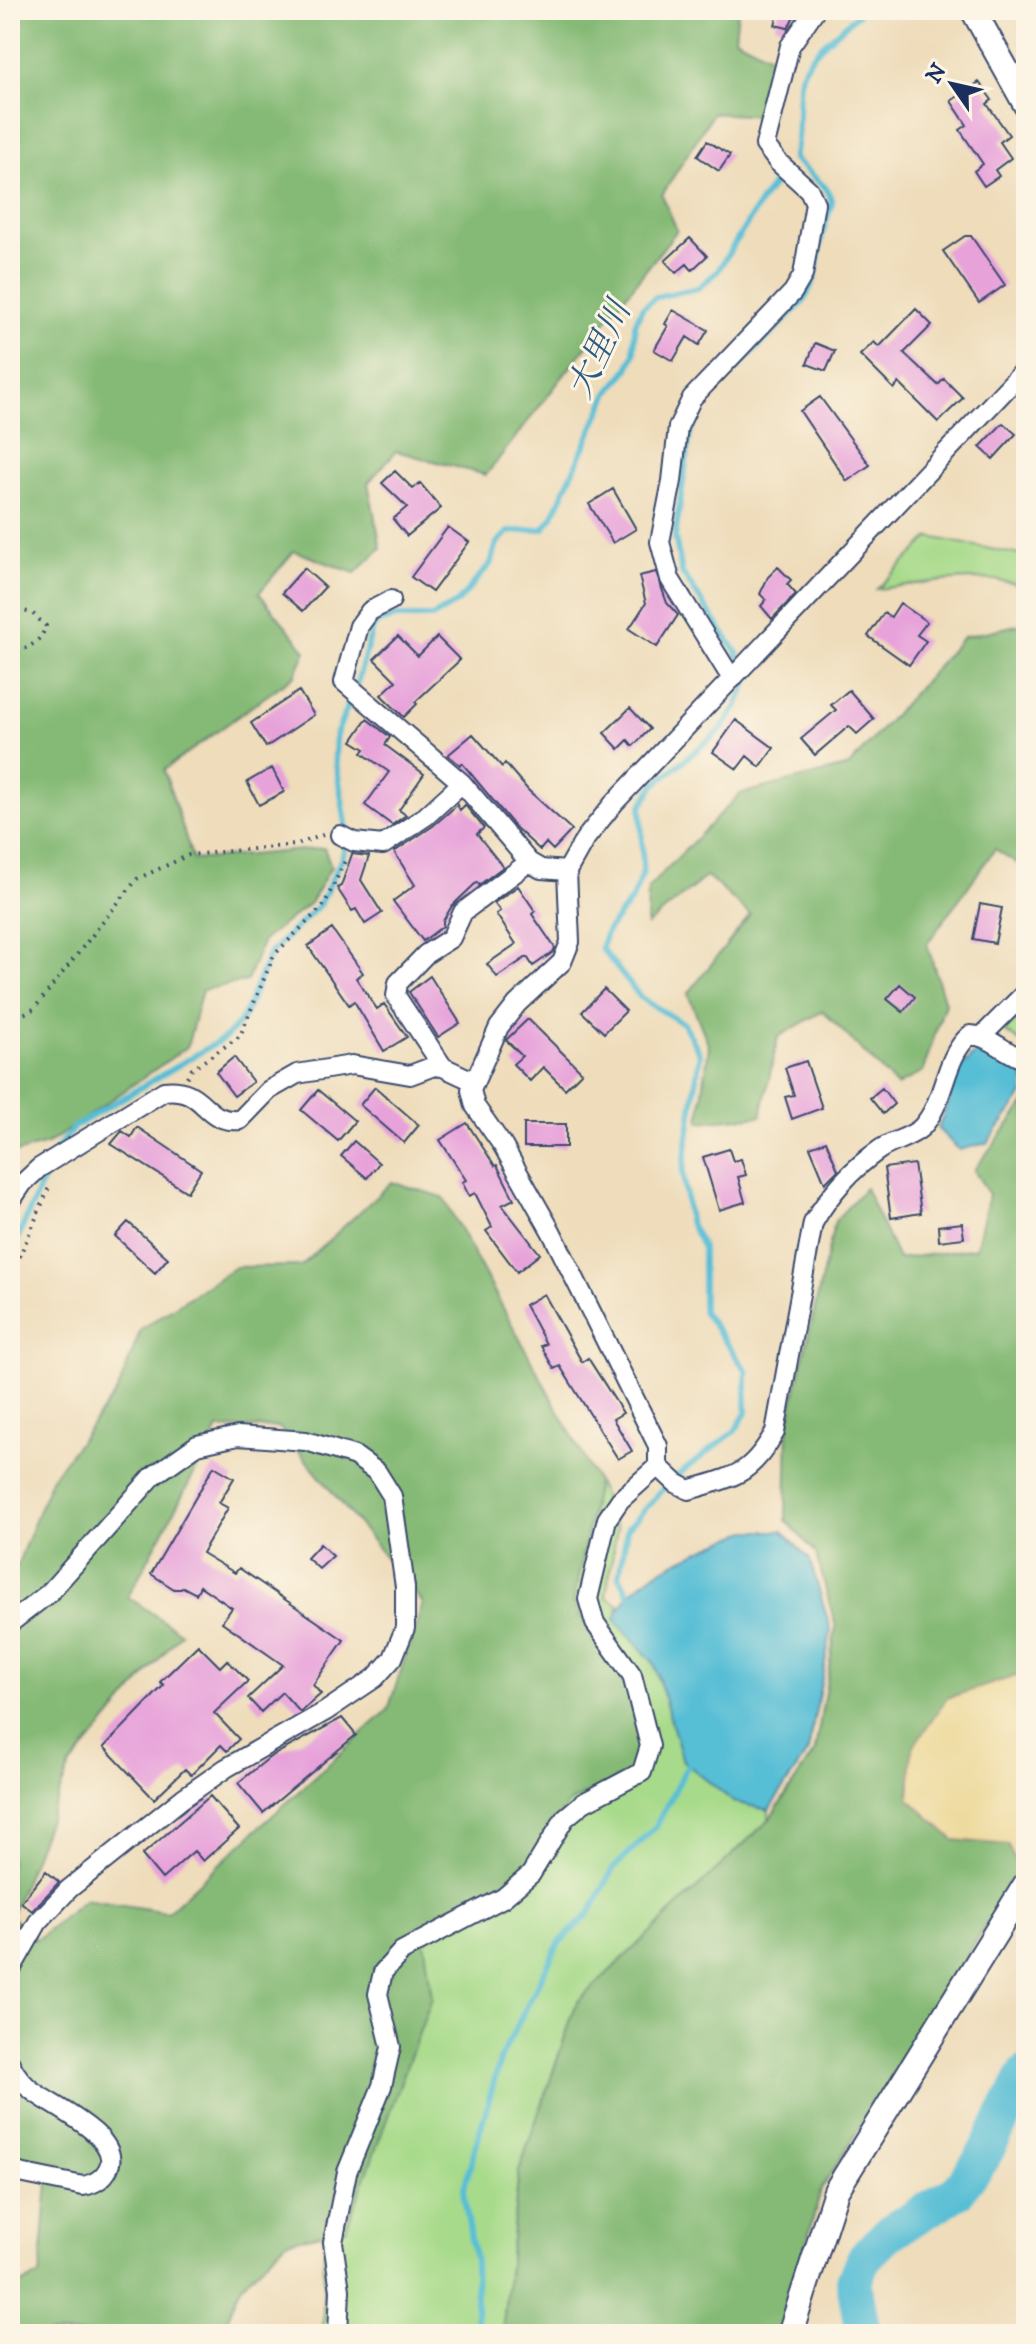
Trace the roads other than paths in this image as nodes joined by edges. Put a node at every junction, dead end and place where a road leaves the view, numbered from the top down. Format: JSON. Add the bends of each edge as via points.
{"nodes":[{"id":1,"x":815,"y":10,"type":"edge"},
{"id":2,"x":973,"y":10,"type":"edge"},
{"id":3,"x":1026,"y":105,"type":"edge"},
{"id":4,"x":1026,"y":368,"type":"edge"},
{"id":5,"x":391,"y":600,"type":"dead end"},
{"id":6,"x":732,"y":679,"type":"junction"},
{"id":7,"x":462,"y":783,"type":"junction"},
{"id":8,"x":341,"y":837,"type":"road end"},
{"id":9,"x":529,"y":862,"type":"junction"},
{"id":10,"x":567,"y":871,"type":"junction"},
{"id":11,"x":1026,"y":992,"type":"edge"},
{"id":12,"x":983,"y":1035,"type":"junction"},
{"id":13,"x":1026,"y":1060,"type":"edge"},
{"id":14,"x":443,"y":1067,"type":"junction"},
{"id":15,"x":473,"y":1081,"type":"junction"},
{"id":16,"x":10,"y":1202,"type":"edge"},
{"id":17,"x":666,"y":1475,"type":"junction"},
{"id":18,"x":10,"y":1623,"type":"edge"},
{"id":19,"x":1026,"y":1884,"type":"edge"},
{"id":20,"x":10,"y":1971,"type":"edge"},
{"id":21,"x":10,"y":2063,"type":"edge"},
{"id":22,"x":10,"y":2171,"type":"edge"},
{"id":23,"x":338,"y":2334,"type":"edge"},
{"id":24,"x":790,"y":2334,"type":"edge"}],
"edges":[{"from":1,"to":6,"type":"street","via":[[790,46],[765,145],[815,203],[803,275],[692,398],[678,427],[660,542],[670,579]]},
{"from":2,"to":3,"type":"street"},
{"from":4,"to":6,"type":"street"},
{"from":5,"to":7,"type":"street","via":[[370,611],[359,626],[344,682]]},
{"from":6,"to":10,"type":"street","via":[[614,803]]},
{"from":7,"to":8,"type":"street","via":[[383,845]]},
{"from":7,"to":9,"type":"street"},
{"from":9,"to":10,"type":"street","via":[[541,869]]},
{"from":9,"to":14,"type":"street","via":[[463,912],[451,938],[398,983],[396,996]]},
{"from":10,"to":15,"type":"street","via":[[570,942],[562,962],[499,1027]]},
{"from":11,"to":12,"type":"street"},
{"from":12,"to":13,"type":"street"},
{"from":12,"to":17,"type":"street","via":[[970,1035],[959,1044],[929,1118],[919,1130],[879,1149],[828,1197],[813,1223],[775,1432],[762,1455],[741,1474],[689,1490]]},
{"from":14,"to":15,"type":"street"},
{"from":14,"to":16,"type":"street","via":[[410,1075],[352,1065],[297,1074],[269,1090],[240,1120],[226,1122],[196,1097],[180,1089],[164,1091],[39,1168]]},
{"from":15,"to":17,"type":"street","via":[[475,1106],[558,1244],[658,1446]]},
{"from":17,"to":23,"type":"street","via":[[620,1500],[607,1519],[588,1599],[595,1623],[632,1675],[650,1746],[642,1772],[565,1818],[531,1874],[503,1898],[402,1951],[383,1972],[378,1994],[391,2047],[382,2086],[347,2172],[333,2242],[340,2290]]},
{"from":18,"to":20,"type":"street","via":[[49,1593],[153,1476],[197,1445],[238,1436],[306,1441],[355,1456],[377,1472],[392,1496],[405,1601],[405,1628],[393,1658],[375,1678],[338,1703],[183,1798],[69,1889],[38,1922]]},
{"from":19,"to":24,"type":"street","via":[[836,2191]]},
{"from":21,"to":22,"type":"street","via":[[33,2091],[95,2132],[111,2153],[111,2164],[103,2177],[83,2186]]}]}
